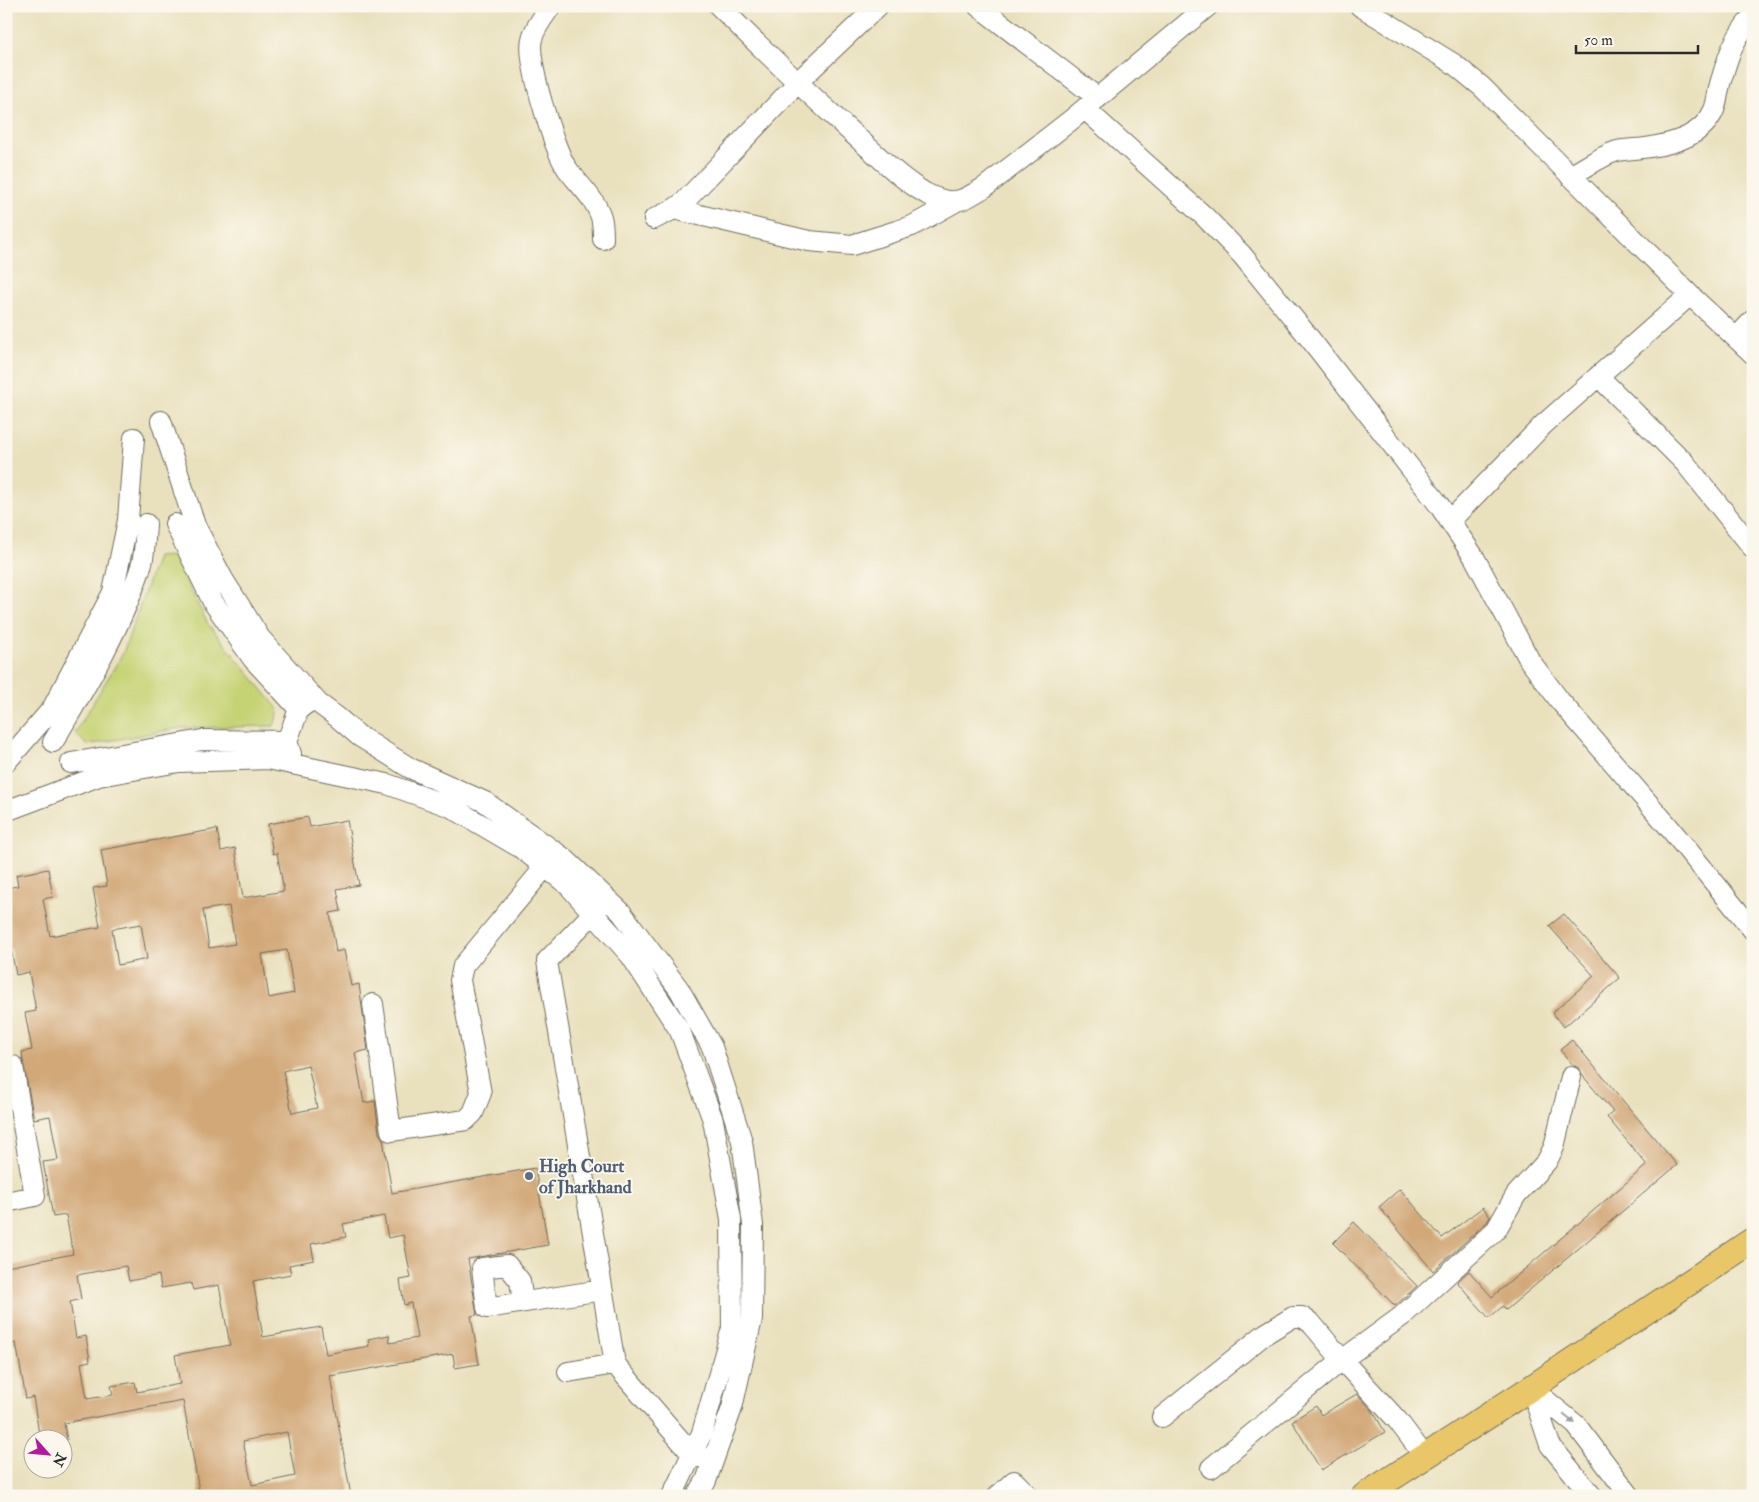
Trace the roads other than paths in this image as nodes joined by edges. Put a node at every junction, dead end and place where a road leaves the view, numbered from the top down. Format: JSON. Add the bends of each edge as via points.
{"nodes":[{"id":1,"x":551,"y":6,"type":"edge"},
{"id":2,"x":719,"y":6,"type":"edge"},
{"id":3,"x":878,"y":6,"type":"edge"},
{"id":4,"x":978,"y":6,"type":"edge"},
{"id":5,"x":1208,"y":6,"type":"edge"},
{"id":6,"x":1360,"y":6,"type":"edge"},
{"id":7,"x":1753,"y":16,"type":"edge"},
{"id":8,"x":798,"y":83,"type":"junction"},
{"id":9,"x":1092,"y":103,"type":"junction"},
{"id":10,"x":1570,"y":176,"type":"junction"},
{"id":11,"x":956,"y":202,"type":"junction"},
{"id":12,"x":674,"y":209,"type":"junction"},
{"id":13,"x":654,"y":219,"type":"dead end"},
{"id":14,"x":603,"y":239,"type":"dead end"},
{"id":15,"x":1690,"y":295,"type":"junction"},
{"id":16,"x":1753,"y":320,"type":"edge"},
{"id":17,"x":1736,"y":338,"type":"junction"},
{"id":18,"x":1753,"y":354,"type":"edge"},
{"id":19,"x":1598,"y":376,"type":"junction"},
{"id":20,"x":161,"y":420,"type":"dead end"},
{"id":21,"x":134,"y":438,"type":"dead end"},
{"id":22,"x":184,"y":520,"type":"junction"},
{"id":23,"x":1450,"y":521,"type":"junction"},
{"id":24,"x":137,"y":522,"type":"junction"},
{"id":25,"x":1753,"y":548,"type":"edge"},
{"id":26,"x":306,"y":704,"type":"junction"},
{"id":27,"x":35,"y":729,"type":"junction"},
{"id":28,"x":287,"y":741,"type":"junction"},
{"id":29,"x":53,"y":742,"type":"junction"},
{"id":30,"x":6,"y":762,"type":"edge"},
{"id":31,"x":71,"y":763,"type":"junction"},
{"id":32,"x":293,"y":765,"type":"junction"},
{"id":33,"x":72,"y":786,"type":"junction"},
{"id":34,"x":6,"y":811,"type":"edge"},
{"id":35,"x":545,"y":867,"type":"junction"},
{"id":36,"x":607,"y":899,"type":"junction"},
{"id":37,"x":593,"y":914,"type":"junction"},
{"id":38,"x":1753,"y":930,"type":"edge"},
{"id":39,"x":373,"y":1004,"type":"dead end"},
{"id":40,"x":13,"y":1066,"type":"dead end"},
{"id":41,"x":1571,"y":1077,"type":"dead end"},
{"id":42,"x":6,"y":1202,"type":"edge"},
{"id":43,"x":1753,"y":1240,"type":"edge"},
{"id":44,"x":602,"y":1290,"type":"junction"},
{"id":45,"x":524,"y":1302,"type":"dead end"},
{"id":46,"x":1342,"y":1360,"type":"junction"},
{"id":47,"x":615,"y":1364,"type":"junction"},
{"id":48,"x":568,"y":1372,"type":"dead end"},
{"id":49,"x":1531,"y":1388,"type":"junction"},
{"id":50,"x":1162,"y":1417,"type":"dead end"},
{"id":51,"x":692,"y":1454,"type":"junction"},
{"id":52,"x":1425,"y":1457,"type":"junction"},
{"id":53,"x":713,"y":1462,"type":"junction"},
{"id":54,"x":1211,"y":1468,"type":"dead end"},
{"id":55,"x":672,"y":1496,"type":"edge"},
{"id":56,"x":697,"y":1496,"type":"edge"},
{"id":57,"x":998,"y":1496,"type":"edge"},
{"id":58,"x":1029,"y":1496,"type":"edge"},
{"id":59,"x":1364,"y":1496,"type":"edge"},
{"id":60,"x":1592,"y":1496,"type":"edge"},
{"id":61,"x":1630,"y":1496,"type":"edge"}],
"edges":[{"from":1,"to":14,"type":"street","via":[[532,40],[535,75],[559,156],[598,209]]},
{"from":2,"to":8,"type":"street"},
{"from":3,"to":8,"type":"street"},
{"from":4,"to":9,"type":"street"},
{"from":5,"to":9,"type":"street"},
{"from":6,"to":10,"type":"street","via":[[1454,64]]},
{"from":7,"to":10,"type":"street","via":[[1734,42],[1714,110],[1692,135],[1653,147],[1618,151]]},
{"from":8,"to":11,"type":"street","via":[[913,185],[927,194]]},
{"from":8,"to":12,"type":"street"},
{"from":9,"to":11,"type":"street","via":[[984,187]]},
{"from":9,"to":23,"type":"street","via":[[1242,255]]},
{"from":10,"to":15,"type":"street"},
{"from":11,"to":12,"type":"street","via":[[912,226],[852,245],[809,241]]},
{"from":12,"to":13,"type":"street"},
{"from":15,"to":17,"type":"street"},
{"from":15,"to":19,"type":"street"},
{"from":16,"to":17,"type":"street"},
{"from":17,"to":18,"type":"street"},
{"from":19,"to":23,"type":"street","via":[[1543,425]]},
{"from":19,"to":25,"type":"street","via":[[1685,463]]},
{"from":20,"to":22,"type":"street"},
{"from":21,"to":24,"type":"street"},
{"from":22,"to":24,"type":"street"},
{"from":22,"to":26,"type":"street","via":[[195,526],[223,579]]},
{"from":23,"to":38,"type":"street","via":[[1474,557],[1530,660],[1555,695]]},
{"from":24,"to":27,"type":"street","via":[[114,592],[52,709]]},
{"from":24,"to":29,"type":"street","via":[[142,561],[121,615]]},
{"from":26,"to":28,"type":"street"},
{"from":26,"to":36,"type":"street","via":[[410,768],[485,802],[565,859]]},
{"from":27,"to":29,"type":"street"},
{"from":27,"to":30,"type":"street"},
{"from":28,"to":31,"type":"street","via":[[202,740]]},
{"from":28,"to":32,"type":"street"},
{"from":29,"to":31,"type":"street"},
{"from":31,"to":33,"type":"street"},
{"from":32,"to":33,"type":"street","via":[[268,760],[179,762],[99,776]]},
{"from":32,"to":35,"type":"street","via":[[387,784],[451,807],[521,848]]},
{"from":33,"to":34,"type":"street"},
{"from":35,"to":37,"type":"street","via":[[569,886]]},
{"from":35,"to":39,"type":"street","via":[[463,966],[460,980],[481,1092],[473,1113],[466,1120],[391,1131]]},
{"from":36,"to":37,"type":"street"},
{"from":36,"to":53,"type":"street","via":[[621,912],[679,989],[712,1047],[742,1141],[753,1225],[752,1319],[732,1408]]},
{"from":37,"to":44,"type":"street","via":[[547,961]]},
{"from":37,"to":51,"type":"street","via":[[631,956],[680,1031],[713,1120],[731,1219],[732,1328],[702,1433]]},
{"from":40,"to":42,"type":"street","via":[[35,1196]]},
{"from":41,"to":46,"type":"street","via":[[1554,1147],[1547,1161],[1516,1195],[1496,1230],[1402,1316]]},
{"from":43,"to":49,"type":"main road"},
{"from":44,"to":45,"type":"street"},
{"from":44,"to":47,"type":"street"},
{"from":46,"to":50,"type":"street","via":[[1311,1323],[1302,1317],[1294,1317],[1265,1334]]},
{"from":46,"to":52,"type":"street","via":[[1398,1421]]},
{"from":46,"to":54,"type":"street"},
{"from":47,"to":48,"type":"street"},
{"from":47,"to":51,"type":"street"},
{"from":49,"to":52,"type":"main road"},
{"from":49,"to":60,"type":"street","via":[[1550,1445]]},
{"from":49,"to":61,"type":"street","one_way":true,"via":[[1576,1425]]},
{"from":51,"to":53,"type":"street"},
{"from":51,"to":55,"type":"street"},
{"from":52,"to":59,"type":"main road"},
{"from":53,"to":56,"type":"street"},
{"from":57,"to":58,"type":"street","via":[[1014,1481]]}]}
